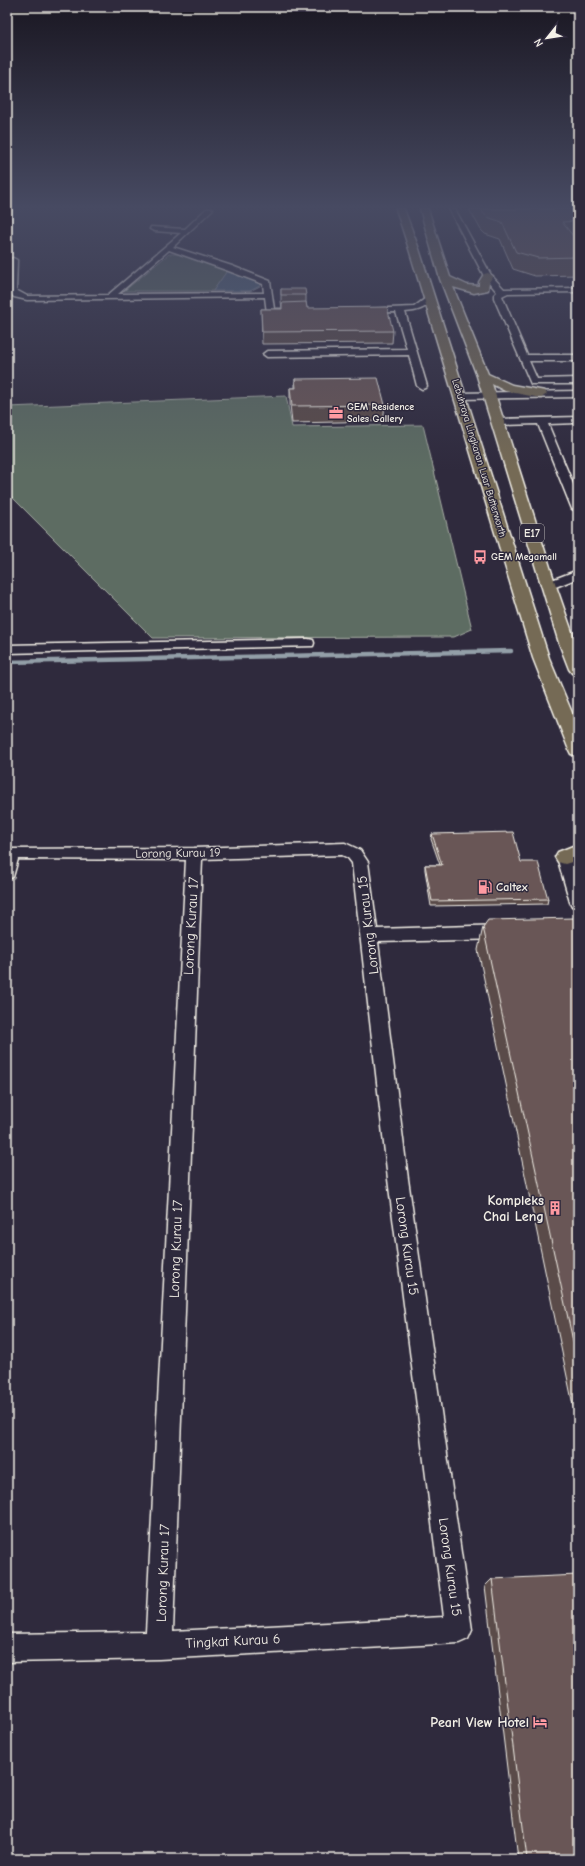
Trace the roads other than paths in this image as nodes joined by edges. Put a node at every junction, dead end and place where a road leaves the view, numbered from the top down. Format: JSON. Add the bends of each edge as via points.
{"nodes":[{"id":1,"x":21,"y":296,"type":"edge"},
{"id":2,"x":183,"y":296,"type":"edge"},
{"id":3,"x":268,"y":296,"type":"edge"},
{"id":4,"x":428,"y":296,"type":"edge"},
{"id":5,"x":451,"y":296,"type":"edge"},
{"id":6,"x":498,"y":296,"type":"edge"},
{"id":7,"x":110,"y":297,"type":"joint"},
{"id":8,"x":429,"y":300,"type":"junction"},
{"id":9,"x":400,"y":310,"type":"junction"},
{"id":10,"x":298,"y":311,"type":"edge"},
{"id":11,"x":356,"y":311,"type":"edge"},
{"id":12,"x":436,"y":323,"type":"junction"},
{"id":13,"x":411,"y":352,"type":"junction"},
{"id":14,"x":266,"y":354,"type":"dead end"},
{"id":15,"x":524,"y":358,"type":"junction"},
{"id":16,"x":578,"y":358,"type":"edge"},
{"id":17,"x":483,"y":376,"type":"junction"},
{"id":18,"x":578,"y":381,"type":"edge"},
{"id":19,"x":422,"y":386,"type":"dead end"},
{"id":20,"x":541,"y":394,"type":"junction"},
{"id":21,"x":578,"y":394,"type":"edge"},
{"id":22,"x":490,"y":400,"type":"junction"},
{"id":23,"x":461,"y":401,"type":"junction"},
{"id":24,"x":578,"y":403,"type":"edge"},
{"id":25,"x":578,"y":420,"type":"edge"},
{"id":26,"x":542,"y":421,"type":"junction"},
{"id":27,"x":498,"y":422,"type":"junction"},
{"id":28,"x":578,"y":509,"type":"edge"},
{"id":29,"x":578,"y":574,"type":"edge"},
{"id":30,"x":548,"y":586,"type":"junction"},
{"id":31,"x":308,"y":643,"type":"dead end"},
{"id":32,"x":7,"y":649,"type":"edge"},
{"id":33,"x":578,"y":669,"type":"edge"},
{"id":34,"x":578,"y":750,"type":"edge"},
{"id":35,"x":194,"y":854,"type":"junction"},
{"id":36,"x":572,"y":854,"type":"edge"},
{"id":37,"x":360,"y":862,"type":"joint"},
{"id":38,"x":7,"y":873,"type":"edge"},
{"id":39,"x":578,"y":902,"type":"edge"},
{"id":40,"x":518,"y":931,"type":"edge"},
{"id":41,"x":369,"y":936,"type":"junction"},
{"id":42,"x":459,"y":1630,"type":"joint"},
{"id":43,"x":160,"y":1645,"type":"junction"},
{"id":44,"x":7,"y":1648,"type":"edge"}],
"edges":[{"from":1,"to":7,"type":"street"},
{"from":2,"to":7,"type":"street"},
{"from":3,"to":10,"type":"street","via":[[270,311]]},
{"from":4,"to":8,"type":"highway","name":"Lebuhraya Lingkaran Luar Butterworth","number":"E17"},
{"from":5,"to":17,"type":"highway","number":"E17"},
{"from":6,"to":15,"type":"street"},
{"from":8,"to":9,"type":"street","via":[[419,308]]},
{"from":8,"to":12,"type":"highway","name":"Lebuhraya Lingkaran Luar Butterworth","number":"E17"},
{"from":9,"to":11,"type":"street"},
{"from":9,"to":12,"type":"street","via":[[423,314]]},
{"from":9,"to":13,"type":"street"},
{"from":12,"to":23,"type":"highway","name":"Lebuhraya Lingkaran Luar Butterworth","number":"E17"},
{"from":13,"to":14,"type":"street"},
{"from":13,"to":19,"type":"street"},
{"from":15,"to":16,"type":"street"},
{"from":15,"to":18,"type":"street","via":[[534,382]]},
{"from":17,"to":20,"type":"highway","via":[[509,388]]},
{"from":17,"to":22,"type":"highway","number":"E17"},
{"from":20,"to":21,"type":"street"},
{"from":20,"to":22,"type":"street"},
{"from":22,"to":23,"type":"street"},
{"from":22,"to":24,"type":"street"},
{"from":22,"to":27,"type":"highway","number":"E17"},
{"from":23,"to":34,"type":"highway","name":"Lebuhraya Lingkaran Luar Butterworth","number":"E17","via":[[541,658]]},
{"from":25,"to":26,"type":"street"},
{"from":26,"to":27,"type":"street"},
{"from":26,"to":28,"type":"street"},
{"from":27,"to":30,"type":"highway","number":"E17"},
{"from":29,"to":30,"type":"street"},
{"from":30,"to":33,"type":"highway","number":"E17"},
{"from":31,"to":32,"type":"street"},
{"from":35,"to":37,"type":"street","name":"Lorong Kurau 19","via":[[345,849],[354,854]]},
{"from":35,"to":38,"type":"street","name":"Lorong Kurau 19","via":[[11,854]]},
{"from":35,"to":43,"type":"street","name":"Lorong Kurau 17"},
{"from":36,"to":39,"type":"street"},
{"from":37,"to":41,"type":"street","name":"Lorong Kurau 15"},
{"from":40,"to":41,"type":"street"},
{"from":41,"to":42,"type":"street","name":"Lorong Kurau 15","via":[[398,1179]]},
{"from":42,"to":43,"type":"street","name":"Tingkat Kurau 6"},
{"from":43,"to":44,"type":"street","name":"Tingkat Kurau 6"}]}
